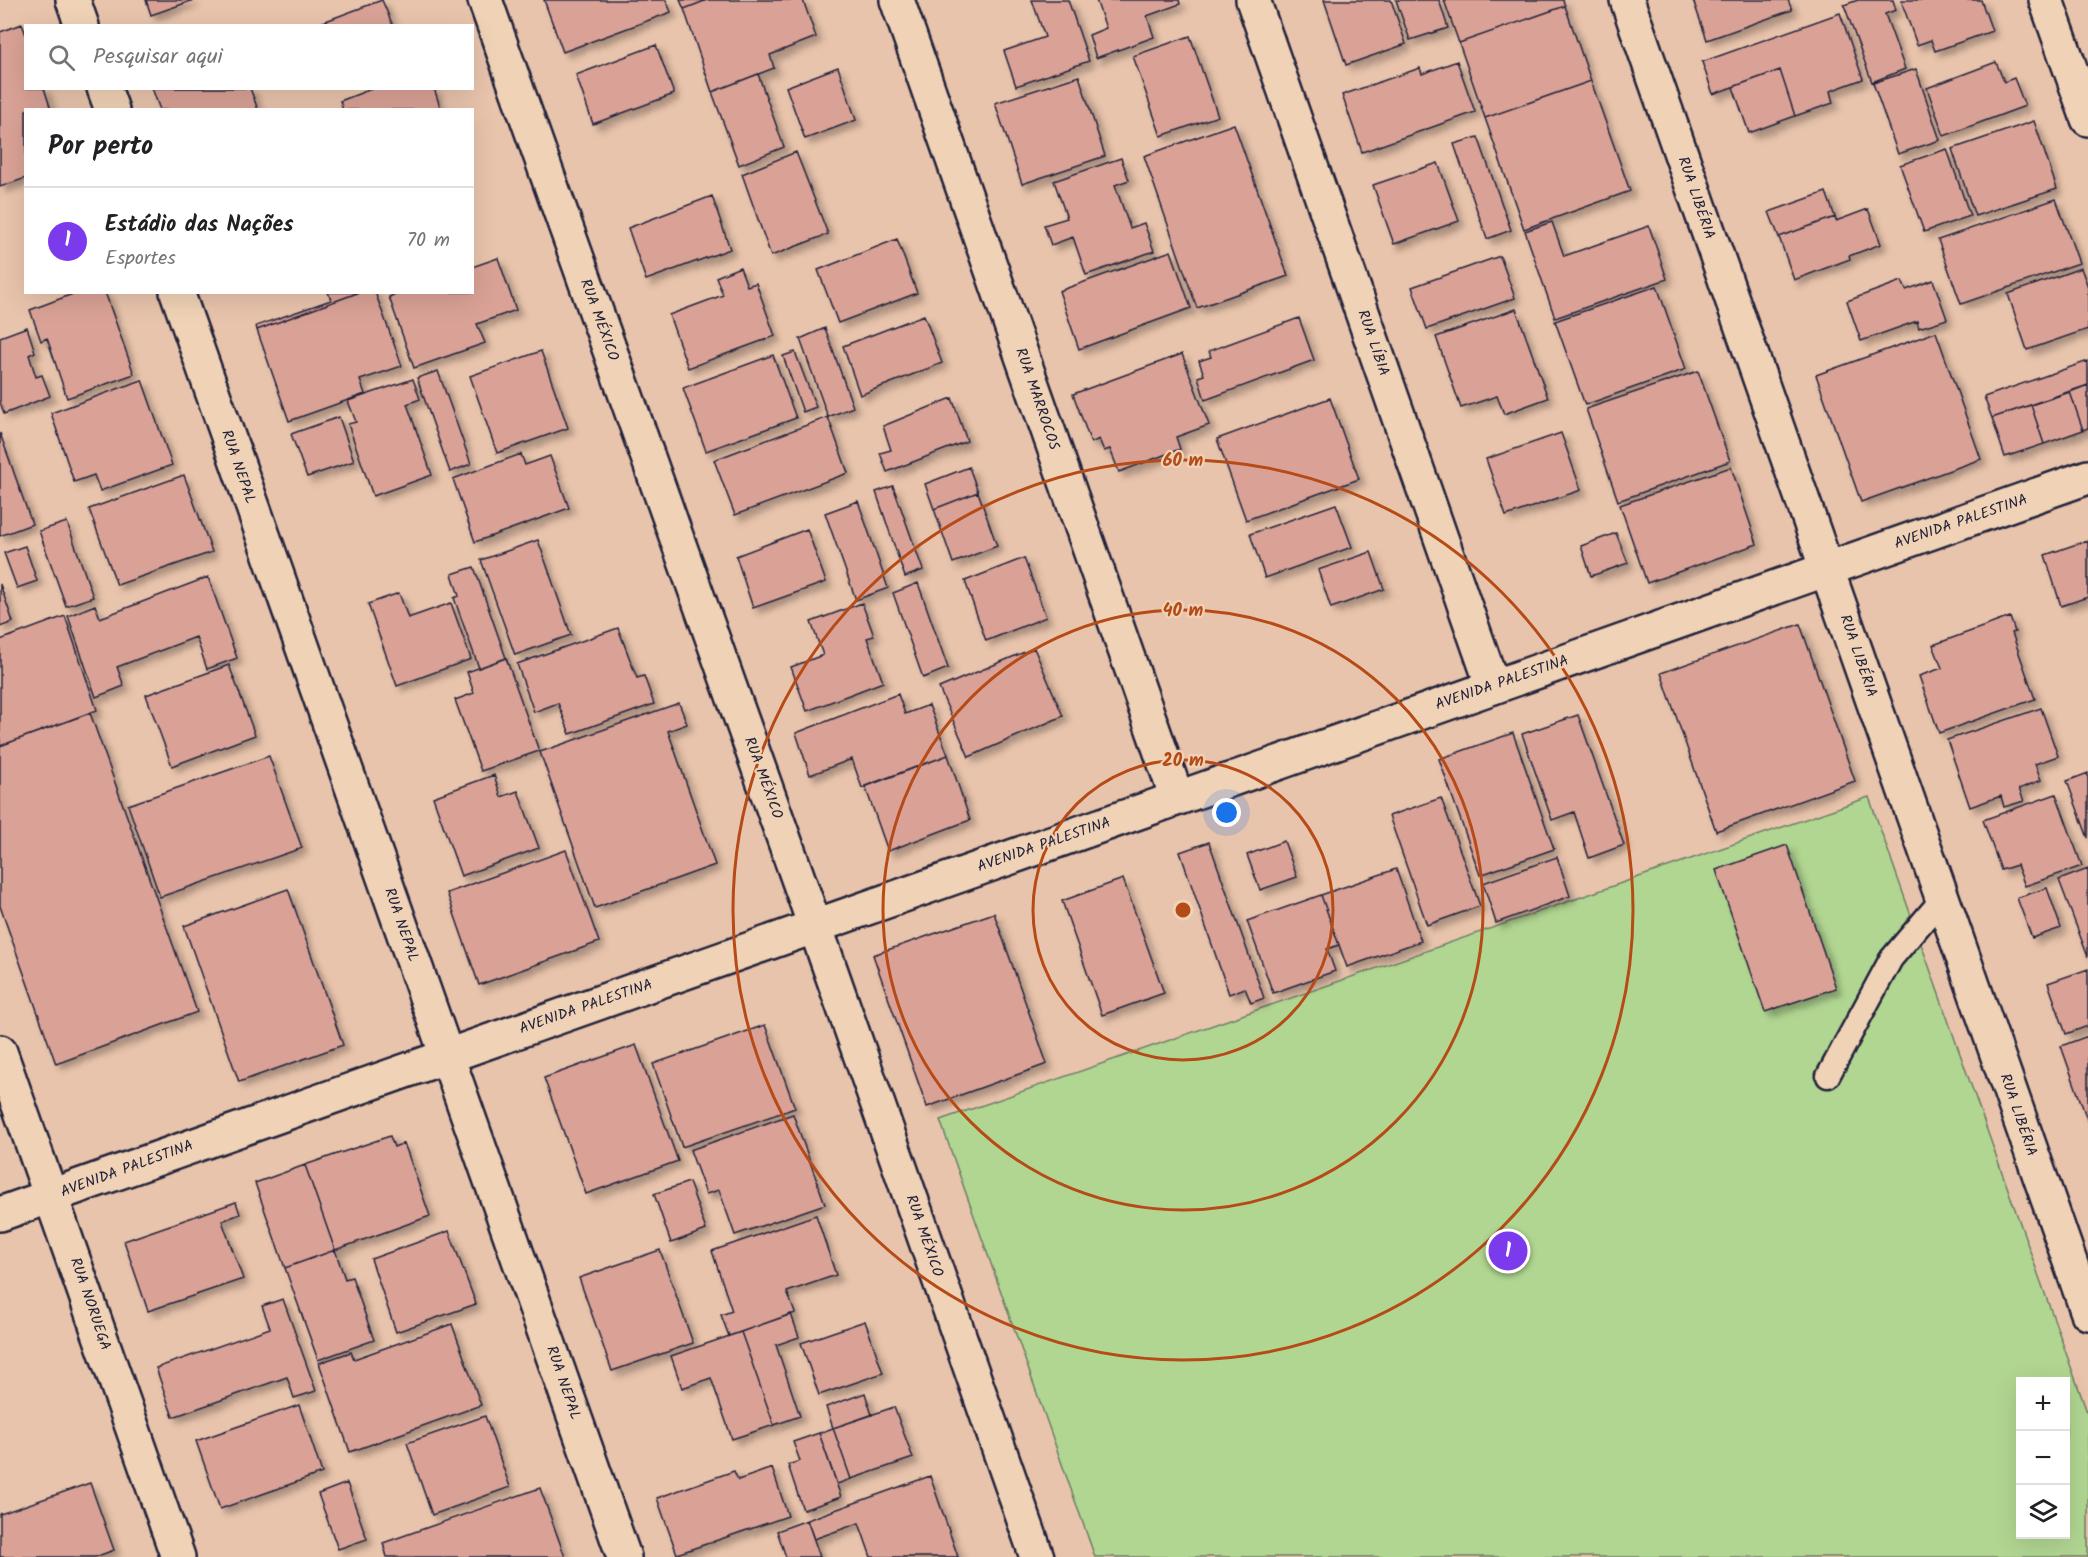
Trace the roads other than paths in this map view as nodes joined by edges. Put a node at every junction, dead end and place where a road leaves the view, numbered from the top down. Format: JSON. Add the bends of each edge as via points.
{"nodes":[{"id":1,"x":73,"y":0,"type":"edge"},
{"id":2,"x":485,"y":0,"type":"edge"},
{"id":3,"x":897,"y":0,"type":"edge"},
{"id":4,"x":1253,"y":0,"type":"edge"},
{"id":5,"x":1627,"y":0,"type":"edge"},
{"id":6,"x":2046,"y":0,"type":"edge"},
{"id":7,"x":81,"y":24,"type":"edge"},
{"id":8,"x":105,"y":90,"type":"edge"},
{"id":9,"x":111,"y":108,"type":"edge"},
{"id":10,"x":2088,"y":119,"type":"edge"},
{"id":11,"x":178,"y":294,"type":"edge"},
{"id":12,"x":2088,"y":477,"type":"edge"},
{"id":13,"x":1827,"y":569,"type":"junction"},
{"id":14,"x":1493,"y":687,"type":"junction"},
{"id":15,"x":1177,"y":798,"type":"junction"},
{"id":16,"x":1942,"y":899,"type":"junction"},
{"id":17,"x":815,"y":926,"type":"junction"},
{"id":18,"x":0,"y":1052,"type":"edge"},
{"id":19,"x":447,"y":1056,"type":"junction"},
{"id":20,"x":1828,"y":1076,"type":"dead end"},
{"id":21,"x":51,"y":1196,"type":"junction"},
{"id":22,"x":0,"y":1214,"type":"edge"},
{"id":23,"x":2088,"y":1313,"type":"edge"},
{"id":24,"x":178,"y":1557,"type":"edge"},
{"id":25,"x":624,"y":1557,"type":"edge"},
{"id":26,"x":1037,"y":1557,"type":"edge"}],
"edges":[{"from":1,"to":7,"type":"street"},
{"from":2,"to":17,"type":"street","name":"RUA MÉXICO"},
{"from":3,"to":15,"type":"street","name":"RUA MARROCOS"},
{"from":4,"to":14,"type":"street","name":"RUA LÍBIA"},
{"from":5,"to":13,"type":"street","name":"RUA LIBÉRIA"},
{"from":6,"to":10,"type":"street"},
{"from":8,"to":9,"type":"street"},
{"from":11,"to":19,"type":"street","name":"RUA NEPAL"},
{"from":12,"to":13,"type":"street","name":"AVENIDA PALESTINA"},
{"from":13,"to":14,"type":"street","name":"AVENIDA PALESTINA"},
{"from":13,"to":16,"type":"street","name":"RUA LIBÉRIA"},
{"from":14,"to":15,"type":"street","name":"AVENIDA PALESTINA"},
{"from":15,"to":17,"type":"street","name":"AVENIDA PALESTINA"},
{"from":16,"to":20,"type":"lane","via":[[1891,959]]},
{"from":16,"to":23,"type":"street","name":"RUA LIBÉRIA"},
{"from":17,"to":19,"type":"street","name":"AVENIDA PALESTINA"},
{"from":17,"to":26,"type":"street","name":"RUA MÉXICO"},
{"from":18,"to":21,"type":"street","name":"RUA NORUEGA"},
{"from":19,"to":21,"type":"street","name":"AVENIDA PALESTINA"},
{"from":19,"to":25,"type":"street","name":"RUA NEPAL"},
{"from":21,"to":22,"type":"street","name":"AVENIDA PALESTINA"},
{"from":21,"to":24,"type":"street","name":"RUA NORUEGA"}]}
